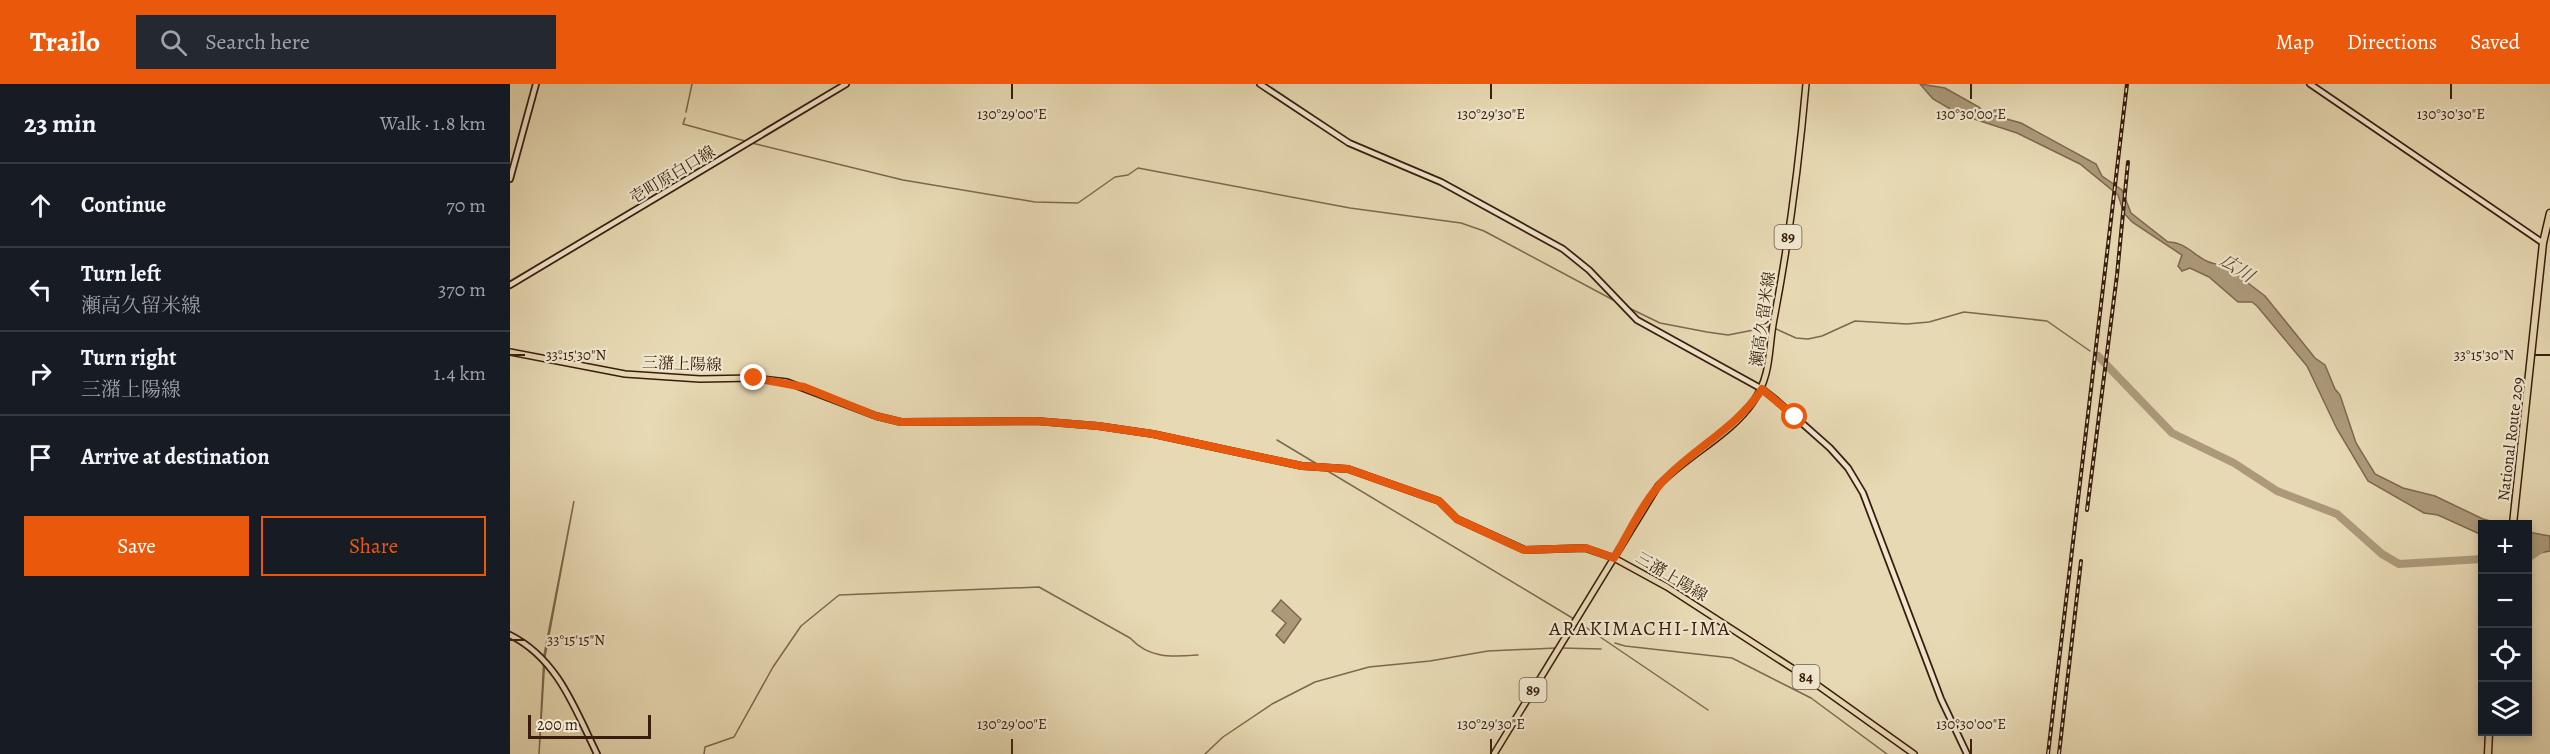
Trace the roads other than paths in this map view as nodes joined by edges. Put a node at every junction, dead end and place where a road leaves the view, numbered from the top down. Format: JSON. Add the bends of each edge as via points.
{"nodes":[{"id":1,"x":536,"y":84,"type":"edge"},
{"id":2,"x":846,"y":84,"type":"edge"},
{"id":3,"x":1260,"y":84,"type":"edge"},
{"id":4,"x":1806,"y":84,"type":"edge"},
{"id":5,"x":2310,"y":84,"type":"edge"},
{"id":6,"x":510,"y":179,"type":"edge"},
{"id":7,"x":2550,"y":213,"type":"edge"},
{"id":8,"x":2543,"y":243,"type":"junction"},
{"id":9,"x":2550,"y":248,"type":"edge"},
{"id":10,"x":510,"y":285,"type":"edge"},
{"id":11,"x":510,"y":352,"type":"edge"},
{"id":12,"x":1762,"y":389,"type":"junction"},
{"id":13,"x":2514,"y":520,"type":"edge"},
{"id":14,"x":1614,"y":558,"type":"junction"},
{"id":15,"x":510,"y":635,"type":"edge"},
{"id":16,"x":2489,"y":736,"type":"edge"},
{"id":17,"x":597,"y":754,"type":"edge"},
{"id":18,"x":1494,"y":754,"type":"edge"},
{"id":19,"x":1914,"y":754,"type":"edge"},
{"id":20,"x":1967,"y":754,"type":"edge"},
{"id":21,"x":2488,"y":754,"type":"edge"}],
"edges":[{"from":1,"to":6,"type":"street"},
{"from":2,"to":10,"type":"street","name":"壱町原白口線"},
{"from":3,"to":12,"type":"street","via":[[1349,143],[1441,182],[1541,236],[1589,270],[1637,320]]},
{"from":4,"to":12,"type":"main road","name":"瀬高久留米線","number":"89","via":[[1794,204],[1768,375]]},
{"from":5,"to":8,"type":"street"},
{"from":7,"to":8,"type":"highway","name":"National Route 209"},
{"from":8,"to":9,"type":"main road"},
{"from":8,"to":13,"type":"highway","name":"National Route 209"},
{"from":11,"to":14,"type":"main road","name":"三潴上陽線","number":"84","via":[[625,374],[787,382],[901,422],[1036,421],[1098,426],[1302,466],[1348,469],[1439,501],[1457,519],[1524,550],[1586,548]]},
{"from":12,"to":14,"type":"main road","name":"瀬高久留米線","number":"89","via":[[1736,421],[1658,486]]},
{"from":12,"to":20,"type":"street","via":[[1830,448],[1863,493],[1941,699]]},
{"from":14,"to":18,"type":"main road","name":"瀬高久留米線","number":"89"},
{"from":14,"to":19,"type":"main road","name":"三潴上陽線","number":"84","via":[[1667,587],[1806,677]]},
{"from":15,"to":17,"type":"street","via":[[541,655],[556,672]]},
{"from":16,"to":21,"type":"highway"}]}
